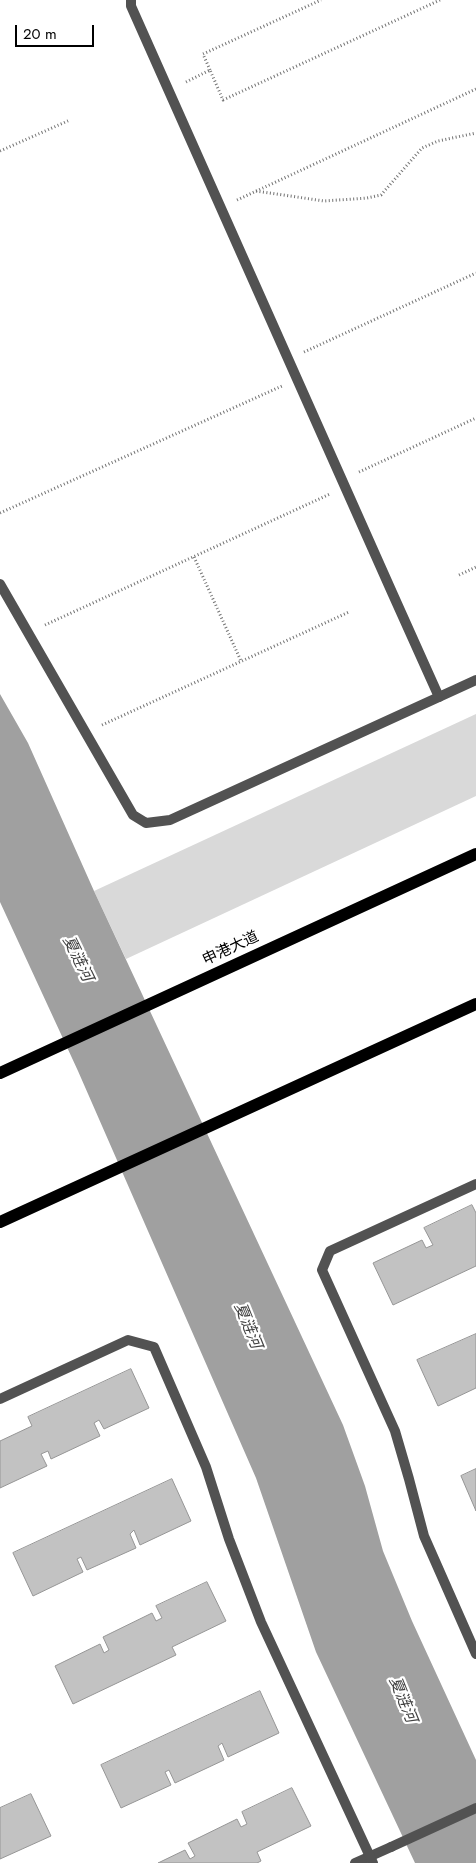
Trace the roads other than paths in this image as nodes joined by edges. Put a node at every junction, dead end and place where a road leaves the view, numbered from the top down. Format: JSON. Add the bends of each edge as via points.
{"nodes":[{"id":1,"x":131,"y":0,"type":"edge"},
{"id":2,"x":0,"y":584,"type":"edge"},
{"id":3,"x":476,"y":680,"type":"edge"},
{"id":4,"x":439,"y":697,"type":"junction"},
{"id":5,"x":476,"y":854,"type":"edge"},
{"id":6,"x":476,"y":1004,"type":"edge"},
{"id":7,"x":0,"y":1073,"type":"edge"},
{"id":8,"x":476,"y":1184,"type":"edge"},
{"id":9,"x":0,"y":1222,"type":"edge"},
{"id":10,"x":0,"y":1399,"type":"edge"},
{"id":11,"x":476,"y":1654,"type":"edge"},
{"id":12,"x":476,"y":1808,"type":"edge"},
{"id":13,"x":371,"y":1860,"type":"edge"},
{"id":14,"x":355,"y":1863,"type":"edge"}],
"edges":[{"from":1,"to":4,"type":"street"},
{"from":2,"to":4,"type":"street","via":[[132,815],[146,823],[170,820]]},
{"from":3,"to":4,"type":"street"},
{"from":5,"to":7,"type":"main road","name":"申港大道"},
{"from":6,"to":9,"type":"main road"},
{"from":8,"to":11,"type":"street","via":[[330,1251],[322,1270],[395,1431],[424,1536]]},
{"from":10,"to":13,"type":"street","via":[[128,1340],[154,1347],[206,1467],[261,1622]]},
{"from":12,"to":13,"type":"street","via":[[391,1847]]},
{"from":13,"to":14,"type":"street"}]}
